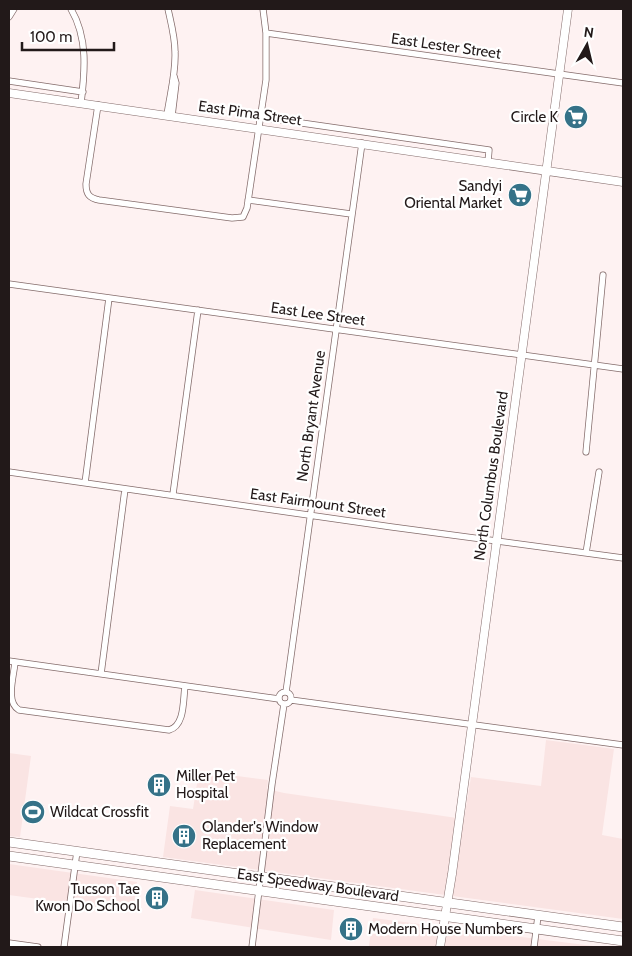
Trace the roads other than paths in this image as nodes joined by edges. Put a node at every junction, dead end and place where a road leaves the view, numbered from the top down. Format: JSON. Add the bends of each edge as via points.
{"nodes":[{"id":1,"x":14,"y":9,"type":"edge"},
{"id":2,"x":71,"y":9,"type":"edge"},
{"id":3,"x":168,"y":9,"type":"edge"},
{"id":4,"x":263,"y":9,"type":"edge"},
{"id":5,"x":568,"y":9,"type":"edge"},
{"id":6,"x":9,"y":17,"type":"edge"},
{"id":7,"x":266,"y":34,"type":"junction"},
{"id":8,"x":559,"y":74,"type":"junction"},
{"id":9,"x":9,"y":81,"type":"edge"},
{"id":10,"x":623,"y":83,"type":"edge"},
{"id":11,"x":82,"y":92,"type":"junction"},
{"id":12,"x":9,"y":93,"type":"edge"},
{"id":13,"x":81,"y":103,"type":"junction"},
{"id":14,"x":98,"y":105,"type":"junction"},
{"id":15,"x":169,"y":116,"type":"junction"},
{"id":16,"x":260,"y":118,"type":"junction"},
{"id":17,"x":259,"y":128,"type":"junction"},
{"id":18,"x":362,"y":143,"type":"junction"},
{"id":19,"x":488,"y":162,"type":"junction"},
{"id":20,"x":546,"y":170,"type":"junction"},
{"id":21,"x":623,"y":182,"type":"edge"},
{"id":22,"x":248,"y":200,"type":"junction"},
{"id":23,"x":352,"y":214,"type":"junction"},
{"id":24,"x":603,"y":275,"type":"dead end"},
{"id":25,"x":9,"y":284,"type":"edge"},
{"id":26,"x":109,"y":298,"type":"junction"},
{"id":27,"x":198,"y":310,"type":"junction"},
{"id":28,"x":336,"y":329,"type":"junction"},
{"id":29,"x":521,"y":354,"type":"junction"},
{"id":30,"x":595,"y":364,"type":"junction"},
{"id":31,"x":623,"y":368,"type":"edge"},
{"id":32,"x":586,"y":452,"type":"dead end"},
{"id":33,"x":9,"y":472,"type":"edge"},
{"id":34,"x":599,"y":472,"type":"dead end"},
{"id":35,"x":85,"y":483,"type":"junction"},
{"id":36,"x":125,"y":489,"type":"junction"},
{"id":37,"x":173,"y":494,"type":"junction"},
{"id":38,"x":310,"y":515,"type":"junction"},
{"id":39,"x":496,"y":540,"type":"junction"},
{"id":40,"x":586,"y":553,"type":"junction"},
{"id":41,"x":623,"y":558,"type":"edge"},
{"id":42,"x":12,"y":662,"type":"edge"},
{"id":43,"x":101,"y":674,"type":"junction"},
{"id":44,"x":185,"y":686,"type":"junction"},
{"id":45,"x":286,"y":692,"type":"junction"},
{"id":46,"x":279,"y":699,"type":"junction"},
{"id":47,"x":291,"y":700,"type":"junction"},
{"id":48,"x":284,"y":704,"type":"junction"},
{"id":49,"x":471,"y":725,"type":"junction"},
{"id":50,"x":623,"y":746,"type":"edge"},
{"id":51,"x":9,"y":842,"type":"edge"},
{"id":52,"x":77,"y":851,"type":"junction"},
{"id":53,"x":9,"y":856,"type":"edge"},
{"id":54,"x":75,"y":865,"type":"junction"},
{"id":55,"x":259,"y":877,"type":"junction"},
{"id":56,"x":258,"y":891,"type":"junction"},
{"id":57,"x":447,"y":903,"type":"junction"},
{"id":58,"x":538,"y":916,"type":"junction"},
{"id":59,"x":445,"y":917,"type":"junction"},
{"id":60,"x":623,"y":927,"type":"edge"},
{"id":61,"x":536,"y":930,"type":"junction"},
{"id":62,"x":623,"y":941,"type":"edge"},
{"id":63,"x":9,"y":944,"type":"edge"},
{"id":64,"x":38,"y":947,"type":"edge"},
{"id":65,"x":64,"y":947,"type":"edge"},
{"id":66,"x":252,"y":947,"type":"edge"},
{"id":67,"x":440,"y":947,"type":"edge"},
{"id":68,"x":534,"y":947,"type":"edge"}],
"edges":[{"from":1,"to":6,"type":"street"},
{"from":2,"to":11,"type":"street","via":[[83,44]]},
{"from":3,"to":15,"type":"street","via":[[175,52]]},
{"from":4,"to":7,"type":"street"},
{"from":5,"to":8,"type":"street","name":"North Columbus Boulevard"},
{"from":7,"to":8,"type":"street","name":"East Lester Street"},
{"from":7,"to":16,"type":"street","via":[[266,80]]},
{"from":8,"to":10,"type":"street","name":"East Lester Street"},
{"from":8,"to":20,"type":"street","name":"North Columbus Boulevard"},
{"from":9,"to":11,"type":"street"},
{"from":11,"to":13,"type":"street"},
{"from":12,"to":13,"type":"street","name":"East Pima Street"},
{"from":13,"to":14,"type":"street","name":"East Pima Street"},
{"from":14,"to":15,"type":"street","name":"East Pima Street"},
{"from":14,"to":22,"type":"street","via":[[86,184],[90,197],[232,218],[242,218]]},
{"from":15,"to":17,"type":"street","name":"East Pima Street"},
{"from":16,"to":17,"type":"street"},
{"from":16,"to":19,"type":"street","name":"East Pima Street","via":[[489,150]]},
{"from":17,"to":18,"type":"street","name":"East Pima Street"},
{"from":17,"to":22,"type":"street"},
{"from":18,"to":19,"type":"street","name":"East Pima Street"},
{"from":18,"to":23,"type":"street","name":"North Bryant Avenue"},
{"from":19,"to":20,"type":"street","name":"East Pima Street"},
{"from":20,"to":21,"type":"street","name":"East Pima Street"},
{"from":20,"to":29,"type":"street","name":"North Columbus Boulevard"},
{"from":22,"to":23,"type":"street"},
{"from":23,"to":28,"type":"street","name":"North Bryant Avenue"},
{"from":24,"to":30,"type":"street"},
{"from":25,"to":26,"type":"street","name":"East Lee Street"},
{"from":26,"to":27,"type":"street","name":"East Lee Street"},
{"from":26,"to":35,"type":"street"},
{"from":27,"to":28,"type":"street","name":"East Lee Street"},
{"from":27,"to":37,"type":"street"},
{"from":28,"to":29,"type":"street","name":"East Lee Street"},
{"from":28,"to":38,"type":"street","name":"North Bryant Avenue"},
{"from":29,"to":30,"type":"street","name":"East Lee Street"},
{"from":29,"to":39,"type":"street","name":"North Columbus Boulevard"},
{"from":30,"to":31,"type":"street","name":"East Lee Street"},
{"from":30,"to":32,"type":"street"},
{"from":33,"to":35,"type":"street","name":"East Fairmount Street"},
{"from":34,"to":40,"type":"street"},
{"from":35,"to":36,"type":"street","name":"East Fairmount Street"},
{"from":36,"to":37,"type":"street","name":"East Fairmount Street"},
{"from":36,"to":43,"type":"street"},
{"from":37,"to":38,"type":"street","name":"East Fairmount Street"},
{"from":38,"to":39,"type":"street","name":"East Fairmount Street"},
{"from":38,"to":45,"type":"street","name":"North Bryant Avenue"},
{"from":39,"to":40,"type":"street","name":"East Fairmount Street"},
{"from":39,"to":49,"type":"street","name":"North Columbus Boulevard"},
{"from":40,"to":41,"type":"street","name":"East Fairmount Street"},
{"from":42,"to":43,"type":"street"},
{"from":42,"to":44,"type":"street","via":[[11,701],[19,710],[169,730],[176,727],[181,719]]},
{"from":43,"to":44,"type":"street"},
{"from":44,"to":46,"type":"street"},
{"from":45,"to":46,"type":"street"},
{"from":45,"to":47,"type":"street"},
{"from":46,"to":48,"type":"street"},
{"from":47,"to":48,"type":"street"},
{"from":47,"to":49,"type":"street"},
{"from":48,"to":55,"type":"street"},
{"from":49,"to":50,"type":"street"},
{"from":49,"to":57,"type":"street","name":"North Columbus Boulevard"},
{"from":51,"to":52,"type":"main road","name":"East Speedway Boulevard"},
{"from":52,"to":54,"type":"street"},
{"from":52,"to":55,"type":"main road","name":"East Speedway Boulevard"},
{"from":53,"to":54,"type":"main road","name":"East Speedway Boulevard"},
{"from":54,"to":56,"type":"main road","name":"East Speedway Boulevard"},
{"from":54,"to":65,"type":"street"},
{"from":55,"to":56,"type":"street"},
{"from":55,"to":57,"type":"main road","name":"East Speedway Boulevard"},
{"from":56,"to":59,"type":"main road","name":"East Speedway Boulevard"},
{"from":56,"to":66,"type":"street"},
{"from":57,"to":58,"type":"main road","name":"East Speedway Boulevard"},
{"from":57,"to":59,"type":"street","name":"North Columbus Boulevard"},
{"from":58,"to":60,"type":"main road","name":"East Speedway Boulevard"},
{"from":58,"to":61,"type":"street"},
{"from":59,"to":61,"type":"main road","name":"East Speedway Boulevard"},
{"from":59,"to":67,"type":"street","name":"North Columbus Boulevard"},
{"from":61,"to":62,"type":"main road","name":"East Speedway Boulevard"},
{"from":61,"to":68,"type":"street"},
{"from":63,"to":64,"type":"street"}]}
